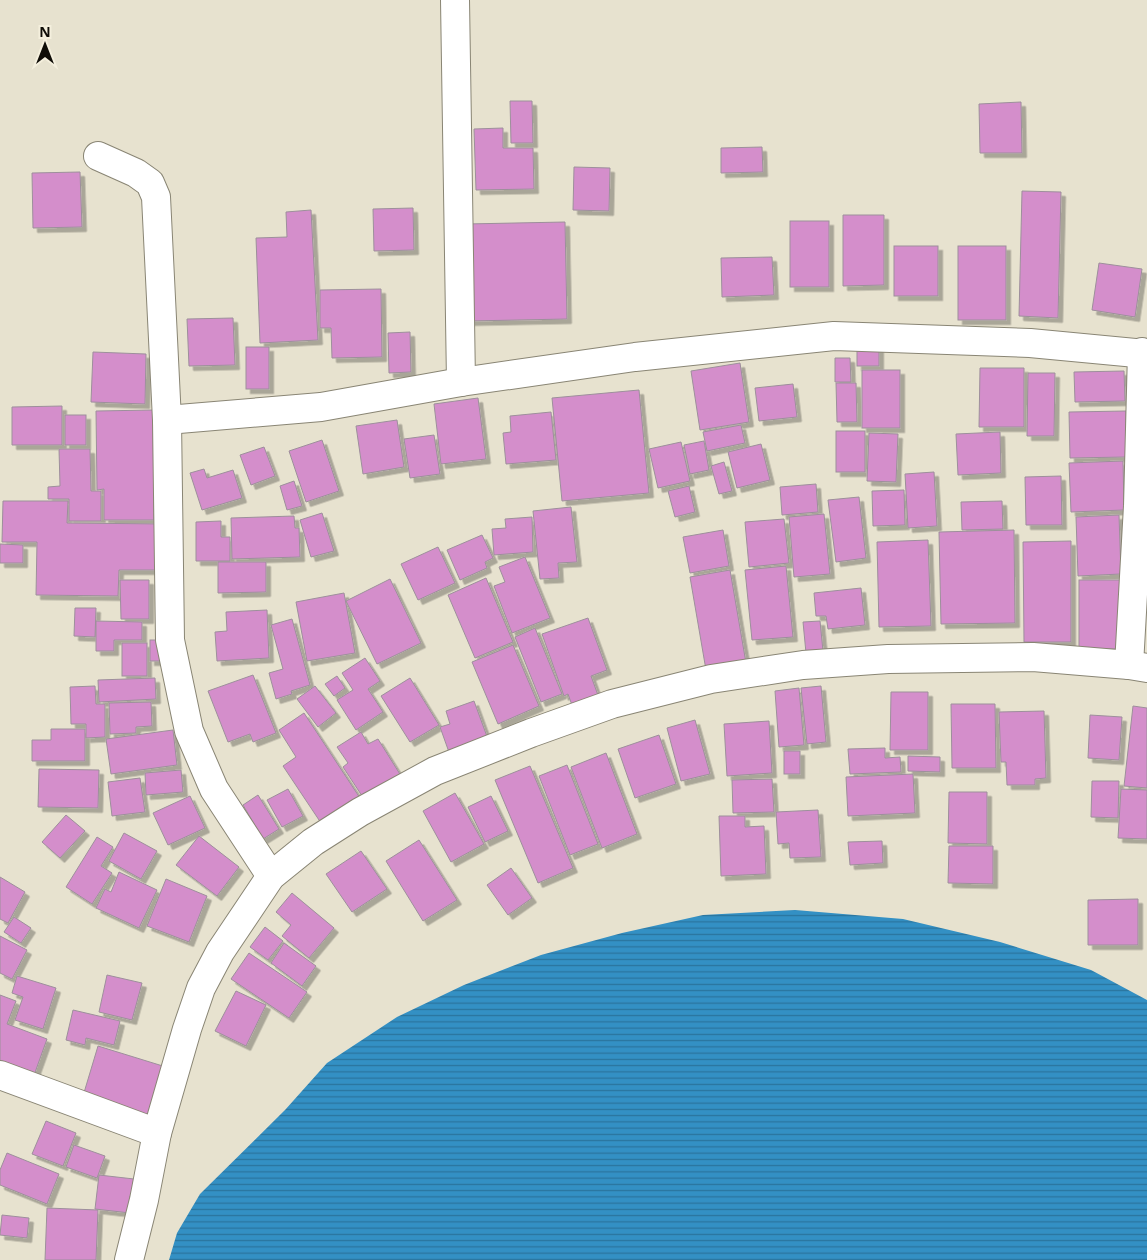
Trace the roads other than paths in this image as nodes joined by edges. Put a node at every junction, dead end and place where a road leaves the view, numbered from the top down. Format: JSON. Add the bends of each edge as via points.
{"nodes":[{"id":1,"x":455,"y":0,"type":"edge"},
{"id":2,"x":98,"y":156,"type":"dead end"},
{"id":3,"x":1144,"y":353,"type":"edge"},
{"id":4,"x":461,"y":382,"type":"junction"},
{"id":5,"x":167,"y":420,"type":"junction"},
{"id":6,"x":1138,"y":666,"type":"edge"},
{"id":7,"x":271,"y":876,"type":"junction"},
{"id":8,"x":0,"y":1075,"type":"edge"},
{"id":9,"x":157,"y":1133,"type":"junction"},
{"id":10,"x":129,"y":1260,"type":"edge"}],
"edges":[{"from":1,"to":4,"type":"street"},
{"from":2,"to":5,"type":"street","via":[[136,173],[150,183],[156,197]]},
{"from":3,"to":4,"type":"street","via":[[1030,342],[834,336],[636,357]]},
{"from":3,"to":6,"type":"street","via":[[1138,506]]},
{"from":4,"to":5,"type":"street","via":[[321,408]]},
{"from":5,"to":7,"type":"street","via":[[170,640],[189,731],[214,788]]},
{"from":6,"to":7,"type":"street","via":[[1032,658],[888,659],[803,665],[712,679],[612,704],[435,772],[360,812],[313,842]]},
{"from":7,"to":9,"type":"street","via":[[220,952],[201,988]]},
{"from":8,"to":9,"type":"street"},
{"from":9,"to":10,"type":"street"}]}
